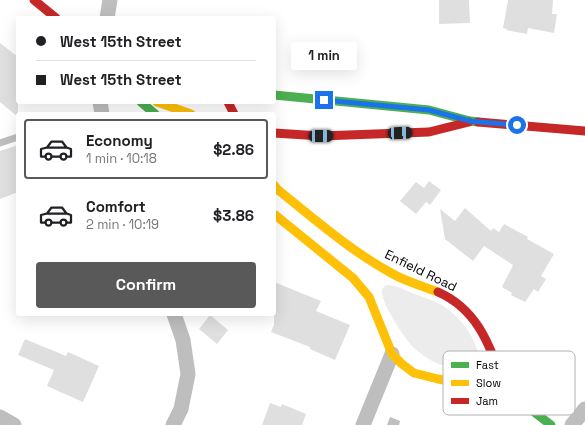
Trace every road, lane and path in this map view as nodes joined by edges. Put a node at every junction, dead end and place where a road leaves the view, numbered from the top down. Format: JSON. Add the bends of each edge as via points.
{"nodes":[{"id":1,"x":34,"y":0,"type":"edge"},
{"id":2,"x":110,"y":0,"type":"edge"},
{"id":3,"x":54,"y":16,"type":"edge"},
{"id":4,"x":107,"y":16,"type":"edge"},
{"id":5,"x":276,"y":95,"type":"edge"},
{"id":6,"x":143,"y":104,"type":"edge"},
{"id":7,"x":163,"y":104,"type":"edge"},
{"id":8,"x":153,"y":112,"type":"edge"},
{"id":9,"x":185,"y":112,"type":"edge"},
{"id":10,"x":470,"y":121,"type":"junction"},
{"id":11,"x":582,"y":131,"type":"edge"},
{"id":12,"x":276,"y":133,"type":"edge"},
{"id":13,"x":16,"y":138,"type":"edge"},
{"id":14,"x":0,"y":143,"type":"edge"},
{"id":15,"x":276,"y":187,"type":"edge"},
{"id":16,"x":276,"y":216,"type":"edge"},
{"id":17,"x":175,"y":316,"type":"edge"},
{"id":18,"x":491,"y":351,"type":"edge"},
{"id":19,"x":392,"y":354,"type":"junction"},
{"id":20,"x":443,"y":380,"type":"edge"},
{"id":21,"x":585,"y":409,"type":"edge"},
{"id":22,"x":538,"y":415,"type":"edge"},
{"id":23,"x":0,"y":417,"type":"edge"},
{"id":24,"x":14,"y":425,"type":"edge"},
{"id":25,"x":173,"y":425,"type":"edge"},
{"id":26,"x":363,"y":425,"type":"edge"},
{"id":27,"x":551,"y":425,"type":"edge"},
{"id":28,"x":572,"y":425,"type":"edge"}],
"edges":[{"from":1,"to":3,"type":"main road"},
{"from":2,"to":4,"type":"street"},
{"from":5,"to":10,"type":"main road","via":[[429,110]]},
{"from":6,"to":8,"type":"main road"},
{"from":7,"to":9,"type":"main road"},
{"from":10,"to":11,"type":"main road"},
{"from":10,"to":12,"type":"main road","via":[[429,132],[321,136]]},
{"from":13,"to":14,"type":"lane"},
{"from":15,"to":18,"type":"main road","name":"Enfield Road","via":[[317,221],[386,270],[456,302],[469,313],[484,334]]},
{"from":16,"to":19,"type":"main road","via":[[353,278],[368,297]]},
{"from":17,"to":25,"type":"street","via":[[184,340],[188,374],[181,409]]},
{"from":19,"to":20,"type":"main road","via":[[414,372]]},
{"from":19,"to":26,"type":"street"},
{"from":21,"to":28,"type":"street"},
{"from":22,"to":27,"type":"main road"},
{"from":23,"to":24,"type":"street"}]}
